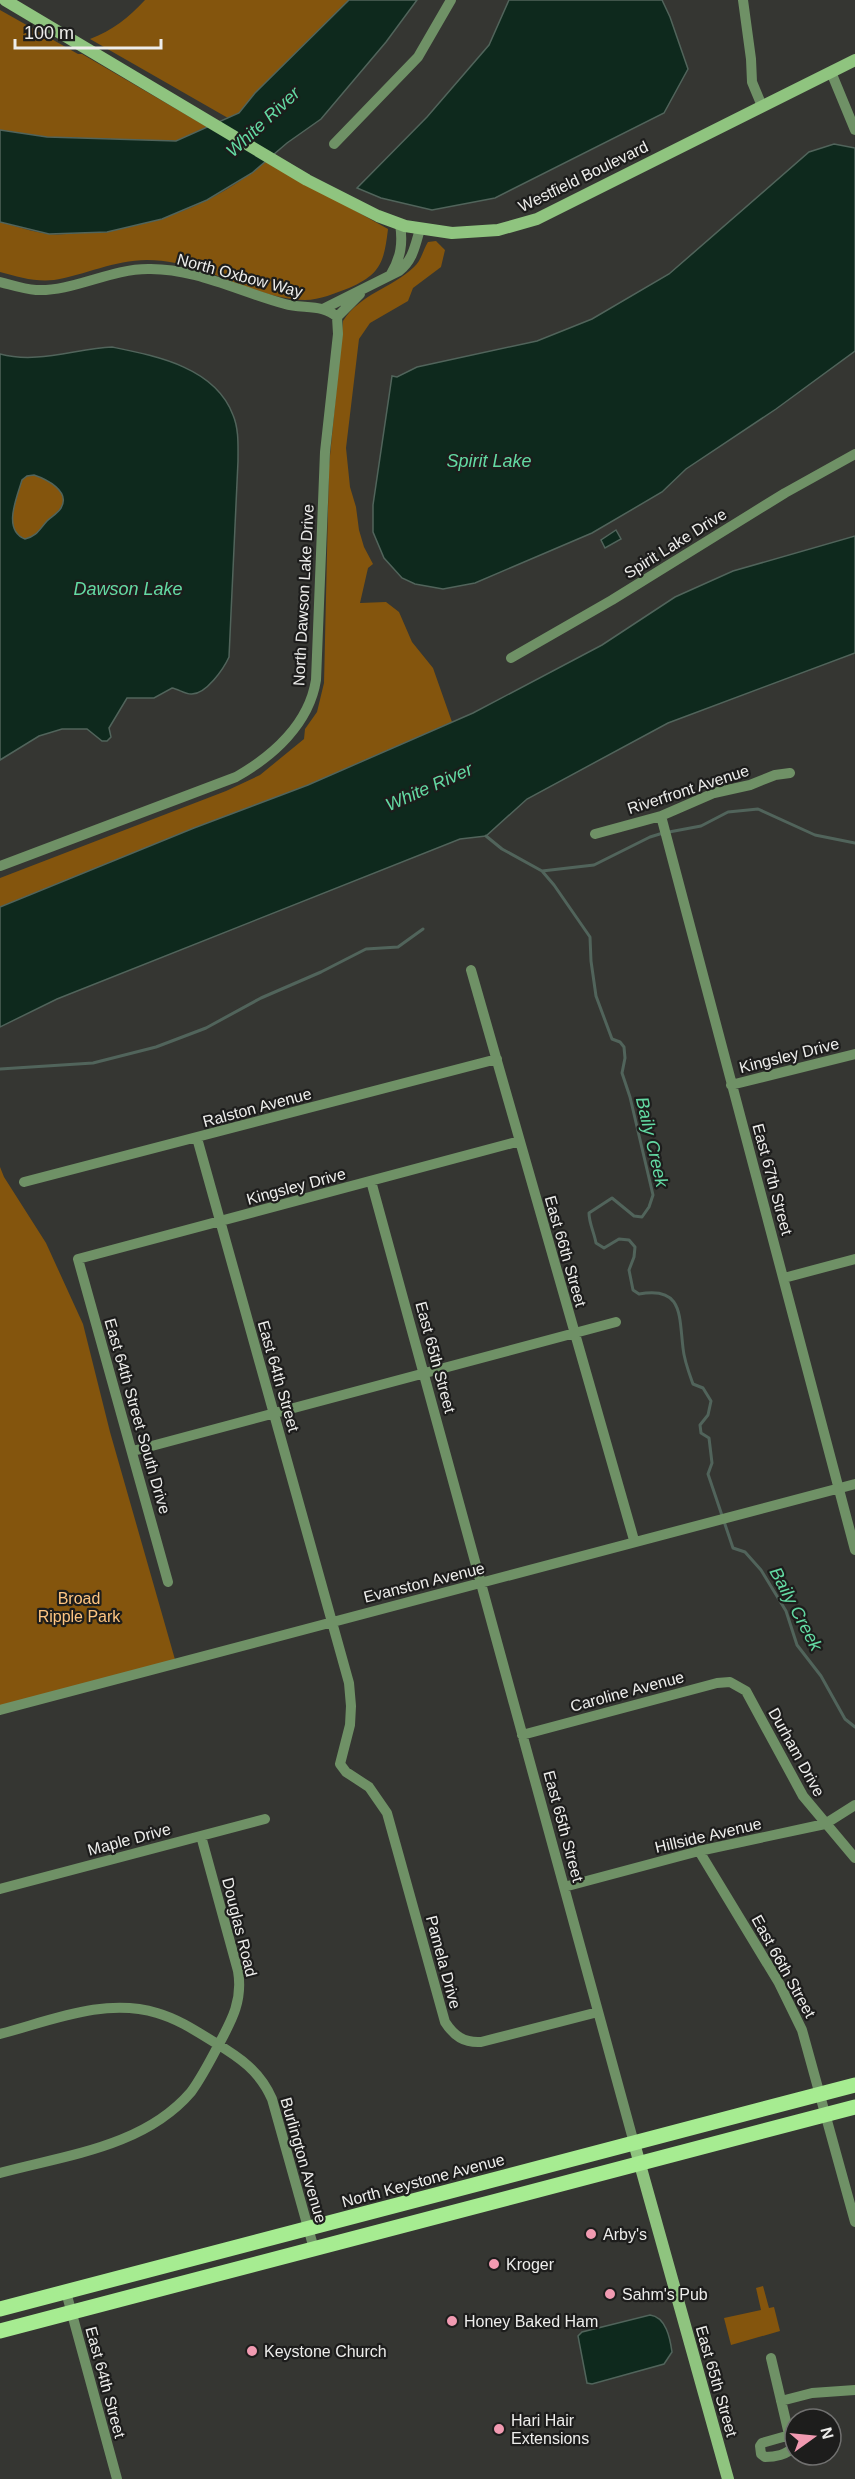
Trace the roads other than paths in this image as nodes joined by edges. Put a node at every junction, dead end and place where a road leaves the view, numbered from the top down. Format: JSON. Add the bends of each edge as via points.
{"nodes":[{"id":1,"x":5,"y":0,"type":"edge"},
{"id":2,"x":451,"y":0,"type":"edge"},
{"id":3,"x":742,"y":0,"type":"edge"},
{"id":4,"x":855,"y":60,"type":"edge"},
{"id":5,"x":831,"y":72,"type":"junction"},
{"id":6,"x":762,"y":106,"type":"junction"},
{"id":7,"x":855,"y":129,"type":"edge"},
{"id":8,"x":334,"y":144,"type":"dead end"},
{"id":9,"x":400,"y":224,"type":"junction"},
{"id":10,"x":420,"y":229,"type":"junction"},
{"id":11,"x":395,"y":273,"type":"junction"},
{"id":12,"x":0,"y":282,"type":"edge"},
{"id":13,"x":367,"y":288,"type":"junction"},
{"id":14,"x":330,"y":313,"type":"junction"},
{"id":15,"x":855,"y":454,"type":"edge"},
{"id":16,"x":511,"y":658,"type":"dead end"},
{"id":17,"x":790,"y":773,"type":"dead end"},
{"id":18,"x":661,"y":816,"type":"junction"},
{"id":19,"x":595,"y":834,"type":"dead end"},
{"id":20,"x":0,"y":867,"type":"edge"},
{"id":21,"x":471,"y":970,"type":"dead end"},
{"id":22,"x":855,"y":1054,"type":"edge"},
{"id":23,"x":497,"y":1059,"type":"junction"},
{"id":24,"x":731,"y":1085,"type":"junction"},
{"id":25,"x":197,"y":1138,"type":"junction"},
{"id":26,"x":520,"y":1142,"type":"junction"},
{"id":27,"x":370,"y":1181,"type":"junction"},
{"id":28,"x":24,"y":1182,"type":"dead end"},
{"id":29,"x":220,"y":1221,"type":"junction"},
{"id":30,"x":78,"y":1259,"type":"joint"},
{"id":31,"x":855,"y":1259,"type":"edge"},
{"id":32,"x":784,"y":1278,"type":"junction"},
{"id":33,"x":616,"y":1322,"type":"dead end"},
{"id":34,"x":574,"y":1334,"type":"junction"},
{"id":35,"x":423,"y":1374,"type":"junction"},
{"id":36,"x":274,"y":1414,"type":"junction"},
{"id":37,"x":133,"y":1451,"type":"junction"},
{"id":38,"x":855,"y":1484,"type":"edge"},
{"id":39,"x":839,"y":1488,"type":"junction"},
{"id":40,"x":634,"y":1540,"type":"junction"},
{"id":41,"x":855,"y":1551,"type":"edge"},
{"id":42,"x":168,"y":1582,"type":"dead end"},
{"id":43,"x":481,"y":1584,"type":"junction"},
{"id":44,"x":332,"y":1622,"type":"junction"},
{"id":45,"x":740,"y":1686,"type":"joint"},
{"id":46,"x":0,"y":1710,"type":"edge"},
{"id":47,"x":522,"y":1735,"type":"junction"},
{"id":48,"x":855,"y":1805,"type":"edge"},
{"id":49,"x":265,"y":1819,"type":"dead end"},
{"id":50,"x":825,"y":1824,"type":"junction"},
{"id":51,"x":201,"y":1836,"type":"junction"},
{"id":52,"x":699,"y":1851,"type":"junction"},
{"id":53,"x":855,"y":1858,"type":"edge"},
{"id":54,"x":564,"y":1887,"type":"junction"},
{"id":55,"x":0,"y":1889,"type":"edge"},
{"id":56,"x":598,"y":2012,"type":"junction"},
{"id":57,"x":0,"y":2034,"type":"edge"},
{"id":58,"x":219,"y":2045,"type":"junction"},
{"id":59,"x":855,"y":2085,"type":"edge"},
{"id":60,"x":823,"y":2104,"type":"junction"},
{"id":61,"x":855,"y":2107,"type":"edge"},
{"id":62,"x":634,"y":2143,"type":"junction"},
{"id":63,"x":639,"y":2164,"type":"junction"},
{"id":64,"x":0,"y":2173,"type":"edge"},
{"id":65,"x":854,"y":2218,"type":"edge"},
{"id":66,"x":308,"y":2229,"type":"junction"},
{"id":67,"x":314,"y":2249,"type":"junction"},
{"id":68,"x":66,"y":2292,"type":"junction"},
{"id":69,"x":0,"y":2309,"type":"edge"},
{"id":70,"x":72,"y":2312,"type":"junction"},
{"id":71,"x":0,"y":2331,"type":"edge"},
{"id":72,"x":771,"y":2358,"type":"dead end"},
{"id":73,"x":855,"y":2390,"type":"edge"},
{"id":74,"x":781,"y":2401,"type":"junction"},
{"id":75,"x":783,"y":2410,"type":"edge"},
{"id":76,"x":117,"y":2479,"type":"edge"},
{"id":77,"x":728,"y":2479,"type":"edge"}],
"edges":[{"from":1,"to":9,"type":"street","name":"Westfield Boulevard","via":[[308,180]]},
{"from":2,"to":8,"type":"street","via":[[418,57]]},
{"from":3,"to":6,"type":"street","via":[[752,82]]},
{"from":4,"to":5,"type":"street","name":"Westfield Boulevard"},
{"from":5,"to":6,"type":"street","name":"Westfield Boulevard"},
{"from":5,"to":7,"type":"street"},
{"from":6,"to":10,"type":"street","name":"Westfield Boulevard","via":[[526,223],[467,233]]},
{"from":9,"to":10,"type":"street","name":"Westfield Boulevard"},
{"from":9,"to":11,"type":"street","via":[[401,252]]},
{"from":10,"to":11,"type":"street","via":[[414,253]]},
{"from":11,"to":13,"type":"street"},
{"from":12,"to":14,"type":"street","name":"North Oxbow Way","via":[[47,289],[157,269],[199,277],[286,305]]},
{"from":13,"to":14,"type":"street"},
{"from":13,"to":14,"type":"street"},
{"from":14,"to":20,"type":"street","name":"North Dawson Lake Drive","via":[[338,343],[324,452],[316,680],[298,724],[271,754],[236,777]]},
{"from":15,"to":16,"type":"street","name":"Spirit Lake Drive"},
{"from":17,"to":18,"type":"street","name":"Riverfront Avenue","via":[[710,794]]},
{"from":18,"to":19,"type":"street","name":"Riverfront Avenue"},
{"from":18,"to":24,"type":"street","name":"East 67th Street"},
{"from":21,"to":23,"type":"street","name":"East 66th Street"},
{"from":22,"to":24,"type":"street","name":"Kingsley Drive"},
{"from":23,"to":25,"type":"street","name":"Ralston Avenue"},
{"from":23,"to":26,"type":"street","name":"East 66th Street"},
{"from":24,"to":32,"type":"street","name":"East 67th Street"},
{"from":25,"to":28,"type":"street","name":"Ralston Avenue"},
{"from":25,"to":29,"type":"street","name":"East 64th Street"},
{"from":26,"to":27,"type":"street","name":"Kingsley Drive"},
{"from":26,"to":34,"type":"street","name":"East 66th Street"},
{"from":27,"to":29,"type":"street","name":"Kingsley Drive"},
{"from":27,"to":35,"type":"street","name":"East 65th Street"},
{"from":29,"to":30,"type":"street","name":"Kingsley Drive"},
{"from":29,"to":36,"type":"street","name":"East 64th Street"},
{"from":30,"to":37,"type":"street","name":"East 64th Street South Drive"},
{"from":31,"to":32,"type":"street"},
{"from":32,"to":39,"type":"street","name":"East 67th Street"},
{"from":33,"to":34,"type":"street"},
{"from":34,"to":35,"type":"street"},
{"from":34,"to":40,"type":"street","name":"East 66th Street"},
{"from":35,"to":36,"type":"street"},
{"from":35,"to":43,"type":"street","name":"East 65th Street"},
{"from":36,"to":37,"type":"street"},
{"from":36,"to":44,"type":"street","name":"East 64th Street"},
{"from":37,"to":42,"type":"street","name":"East 64th Street South Drive"},
{"from":38,"to":39,"type":"street","name":"Evanston Avenue"},
{"from":39,"to":40,"type":"street","name":"Evanston Avenue"},
{"from":39,"to":41,"type":"street","name":"East 67th Street"},
{"from":40,"to":43,"type":"street","name":"Evanston Avenue"},
{"from":43,"to":44,"type":"street","name":"Evanston Avenue"},
{"from":43,"to":47,"type":"street","name":"East 65th Street"},
{"from":44,"to":46,"type":"street","name":"Evanston Avenue"},
{"from":44,"to":56,"type":"street","name":"Pamela Drive","via":[[350,1683],[350,1725],[340,1759],[342,1768],[369,1787],[387,1812],[445,2022],[452,2033],[463,2040],[481,2042]]},
{"from":45,"to":47,"type":"street","name":"Caroline Avenue","via":[[717,1683]]},
{"from":45,"to":50,"type":"street","name":"Durham Drive","via":[[751,1699],[803,1796]]},
{"from":47,"to":54,"type":"street","name":"East 65th Street"},
{"from":48,"to":50,"type":"street","name":"Hillside Avenue"},
{"from":49,"to":51,"type":"street","name":"Maple Drive"},
{"from":50,"to":52,"type":"street","name":"Hillside Avenue"},
{"from":50,"to":53,"type":"street","name":"Durham Drive"},
{"from":51,"to":55,"type":"street","name":"Maple Drive"},
{"from":51,"to":58,"type":"street","name":"Douglas Road","via":[[239,1980],[237,2007]]},
{"from":52,"to":54,"type":"street","name":"Hillside Avenue"},
{"from":52,"to":60,"type":"street","name":"East 66th Street","via":[[792,2008],[809,2049]]},
{"from":54,"to":56,"type":"street","name":"East 65th Street"},
{"from":56,"to":62,"type":"street","name":"East 65th Street"},
{"from":57,"to":58,"type":"street","name":"Burlington Avenue","via":[[94,2009],[126,2007],[170,2018]]},
{"from":58,"to":64,"type":"street","name":"Douglas Road","via":[[189,2094],[147,2129],[118,2142]]},
{"from":58,"to":66,"type":"street","name":"Burlington Avenue","via":[[253,2069],[269,2092]]},
{"from":59,"to":60,"type":"main road","name":"North Keystone Avenue"},
{"from":60,"to":61,"type":"main road","name":"North Keystone Avenue"},
{"from":60,"to":62,"type":"main road","name":"North Keystone Avenue"},
{"from":60,"to":63,"type":"main road","name":"North Keystone Avenue"},
{"from":60,"to":65,"type":"street","name":"East 66th Street"},
{"from":62,"to":63,"type":"street","name":"East 65th Street"},
{"from":62,"to":66,"type":"main road","name":"North Keystone Avenue"},
{"from":63,"to":67,"type":"main road","name":"North Keystone Avenue"},
{"from":63,"to":77,"type":"street","name":"East 65th Street"},
{"from":66,"to":67,"type":"street","name":"Burlington Avenue"},
{"from":66,"to":68,"type":"main road","name":"North Keystone Avenue"},
{"from":67,"to":70,"type":"main road","name":"North Keystone Avenue"},
{"from":68,"to":69,"type":"main road","name":"North Keystone Avenue"},
{"from":68,"to":70,"type":"street","name":"East 64th Street"},
{"from":70,"to":71,"type":"main road","name":"North Keystone Avenue"},
{"from":70,"to":76,"type":"street","name":"East 64th Street"},
{"from":72,"to":74,"type":"street"},
{"from":73,"to":74,"type":"street","via":[[812,2392]]},
{"from":74,"to":75,"type":"street"}]}
